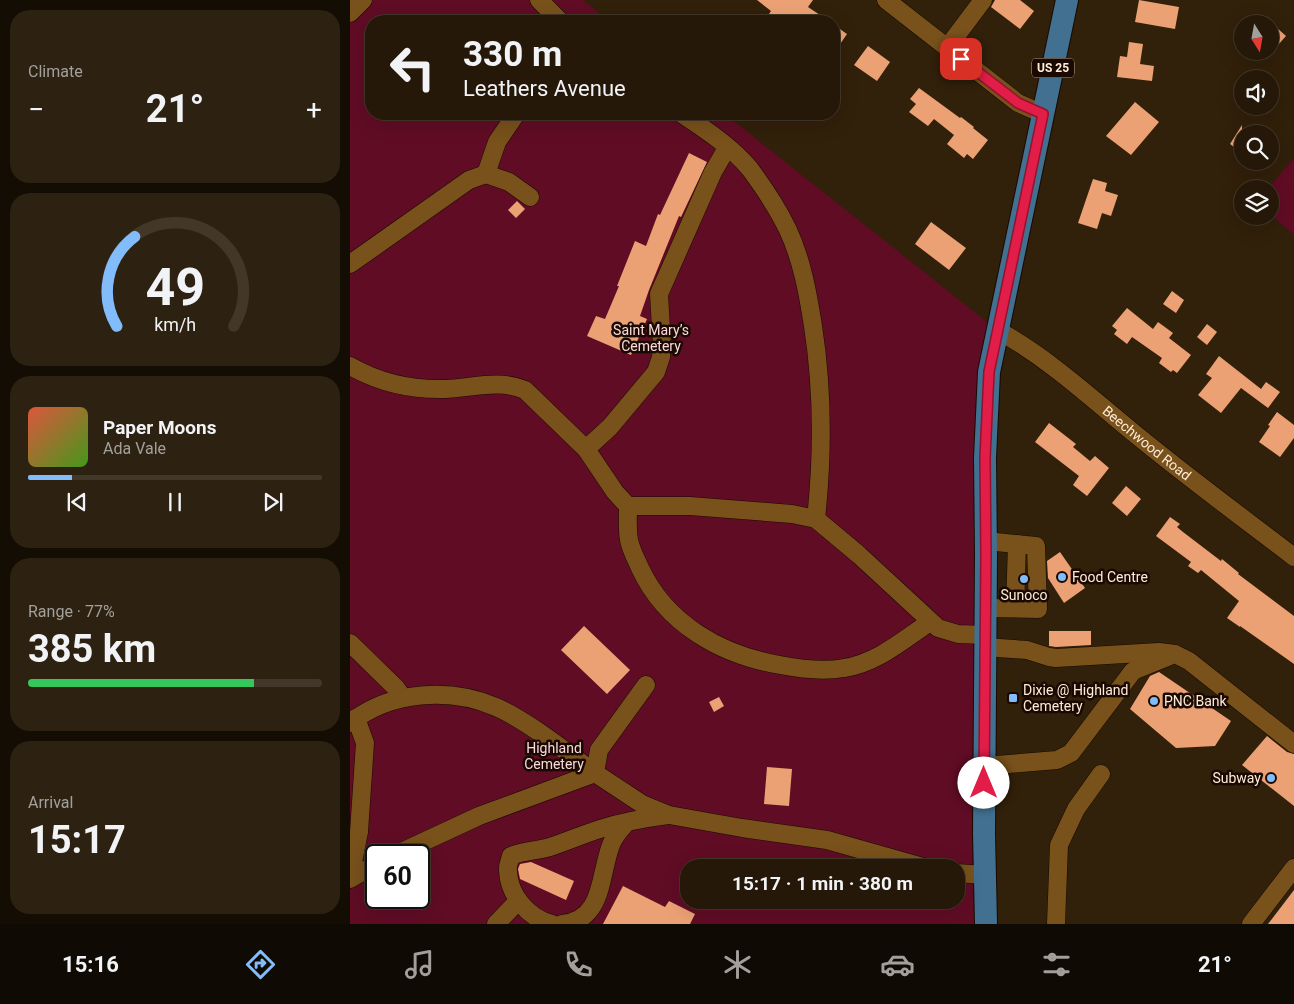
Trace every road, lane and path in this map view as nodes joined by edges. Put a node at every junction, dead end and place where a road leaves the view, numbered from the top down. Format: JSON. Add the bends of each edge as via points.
{"nodes":[{"id":1,"x":364,"y":0,"type":"edge"},
{"id":2,"x":539,"y":0,"type":"edge"},
{"id":3,"x":886,"y":0,"type":"edge"},
{"id":4,"x":983,"y":0,"type":"edge"},
{"id":5,"x":1067,"y":0,"type":"edge"},
{"id":6,"x":350,"y":13,"type":"edge"},
{"id":7,"x":554,"y":15,"type":"edge"},
{"id":8,"x":947,"y":48,"type":"junction"},
{"id":9,"x":1043,"y":114,"type":"junction"},
{"id":10,"x":512,"y":120,"type":"edge"},
{"id":11,"x":690,"y":120,"type":"edge"},
{"id":12,"x":727,"y":148,"type":"junction"},
{"id":13,"x":486,"y":174,"type":"junction"},
{"id":14,"x":530,"y":197,"type":"dead end"},
{"id":15,"x":350,"y":264,"type":"edge"},
{"id":16,"x":997,"y":330,"type":"junction"},
{"id":17,"x":350,"y":366,"type":"edge"},
{"id":18,"x":586,"y":449,"type":"junction"},
{"id":19,"x":628,"y":506,"type":"junction"},
{"id":20,"x":816,"y":519,"type":"junction"},
{"id":21,"x":986,"y":541,"type":"junction"},
{"id":22,"x":1294,"y":557,"type":"edge"},
{"id":23,"x":985,"y":608,"type":"junction"},
{"id":24,"x":930,"y":622,"type":"junction"},
{"id":25,"x":985,"y":641,"type":"junction"},
{"id":26,"x":350,"y":643,"type":"edge"},
{"id":27,"x":1175,"y":654,"type":"junction"},
{"id":28,"x":646,"y":685,"type":"dead end"},
{"id":29,"x":403,"y":698,"type":"junction"},
{"id":30,"x":353,"y":720,"type":"edge"},
{"id":31,"x":1294,"y":744,"type":"edge"},
{"id":32,"x":984,"y":766,"type":"junction"},
{"id":33,"x":595,"y":773,"type":"junction"},
{"id":34,"x":1101,"y":774,"type":"dead end"},
{"id":35,"x":669,"y":815,"type":"junction"},
{"id":36,"x":626,"y":822,"type":"junction"},
{"id":37,"x":419,"y":844,"type":"edge"},
{"id":38,"x":894,"y":859,"type":"edge"},
{"id":39,"x":1294,"y":868,"type":"edge"},
{"id":40,"x":350,"y":870,"type":"edge"},
{"id":41,"x":365,"y":870,"type":"edge"},
{"id":42,"x":965,"y":874,"type":"edge"},
{"id":43,"x":985,"y":875,"type":"junction"},
{"id":44,"x":350,"y":879,"type":"edge"},
{"id":45,"x":518,"y":901,"type":"junction"},
{"id":46,"x":496,"y":924,"type":"edge"},
{"id":47,"x":552,"y":924,"type":"edge"},
{"id":48,"x":569,"y":924,"type":"edge"},
{"id":49,"x":986,"y":924,"type":"edge"},
{"id":50,"x":1056,"y":924,"type":"edge"},
{"id":51,"x":1251,"y":924,"type":"edge"}],
"edges":[{"from":1,"to":6,"type":"street"},
{"from":2,"to":7,"type":"street"},
{"from":3,"to":8,"type":"street"},
{"from":4,"to":8,"type":"street"},
{"from":5,"to":9,"type":"main road","number":"US 25"},
{"from":8,"to":9,"type":"street","via":[[1018,103]]},
{"from":9,"to":16,"type":"main road","number":"US 25"},
{"from":10,"to":13,"type":"street","via":[[496,142]]},
{"from":11,"to":12,"type":"street"},
{"from":12,"to":18,"type":"street","via":[[658,294],[662,346],[656,372],[610,427]]},
{"from":12,"to":20,"type":"street","via":[[748,168],[774,204],[800,262],[819,367],[822,418]]},
{"from":13,"to":14,"type":"street","via":[[509,182]]},
{"from":13,"to":15,"type":"street","via":[[468,180]]},
{"from":16,"to":21,"type":"main road","number":"US 25","via":[[986,409]]},
{"from":16,"to":22,"type":"street","name":"Beechwood Road","via":[[1046,361]]},
{"from":17,"to":18,"type":"street","via":[[383,381],[420,388],[514,386],[525,390]]},
{"from":18,"to":19,"type":"street"},
{"from":19,"to":20,"type":"street","via":[[690,506],[792,514]]},
{"from":19,"to":24,"type":"street","via":[[632,552],[663,605],[707,641],[744,657],[802,669],[828,670],[860,665],[879,657]]},
{"from":20,"to":24,"type":"street"},
{"from":21,"to":23,"type":"main road","number":"US 25"},
{"from":21,"to":23,"type":"street","via":[[1036,546],[1038,609]]},
{"from":23,"to":25,"type":"main road","number":"US 25"},
{"from":24,"to":25,"type":"street","via":[[938,628]]},
{"from":25,"to":27,"type":"street","via":[[1056,658],[1159,652]]},
{"from":25,"to":32,"type":"main road","number":"US 25"},
{"from":26,"to":29,"type":"street"},
{"from":27,"to":31,"type":"street"},
{"from":27,"to":32,"type":"street","via":[[1133,671],[1071,752],[1057,760]]},
{"from":28,"to":33,"type":"street","via":[[599,750]]},
{"from":29,"to":30,"type":"street"},
{"from":29,"to":33,"type":"street","via":[[413,695],[466,698],[496,707]]},
{"from":30,"to":40,"type":"street","via":[[365,743],[358,832]]},
{"from":32,"to":43,"type":"main road","number":"US 25"},
{"from":33,"to":35,"type":"street","via":[[642,804]]},
{"from":33,"to":37,"type":"street","via":[[479,816]]},
{"from":34,"to":50,"type":"street","via":[[1076,809],[1059,845]]},
{"from":35,"to":36,"type":"street"},
{"from":35,"to":38,"type":"street","via":[[827,840]]},
{"from":36,"to":45,"type":"street","via":[[551,847],[511,856],[508,870]]},
{"from":36,"to":48,"type":"street","via":[[611,846],[592,908]]},
{"from":39,"to":51,"type":"street"},
{"from":41,"to":44,"type":"street"},
{"from":42,"to":43,"type":"street"},
{"from":43,"to":49,"type":"main road","number":"US 25"},
{"from":45,"to":46,"type":"street"},
{"from":45,"to":47,"type":"street","via":[[532,914]]}]}
